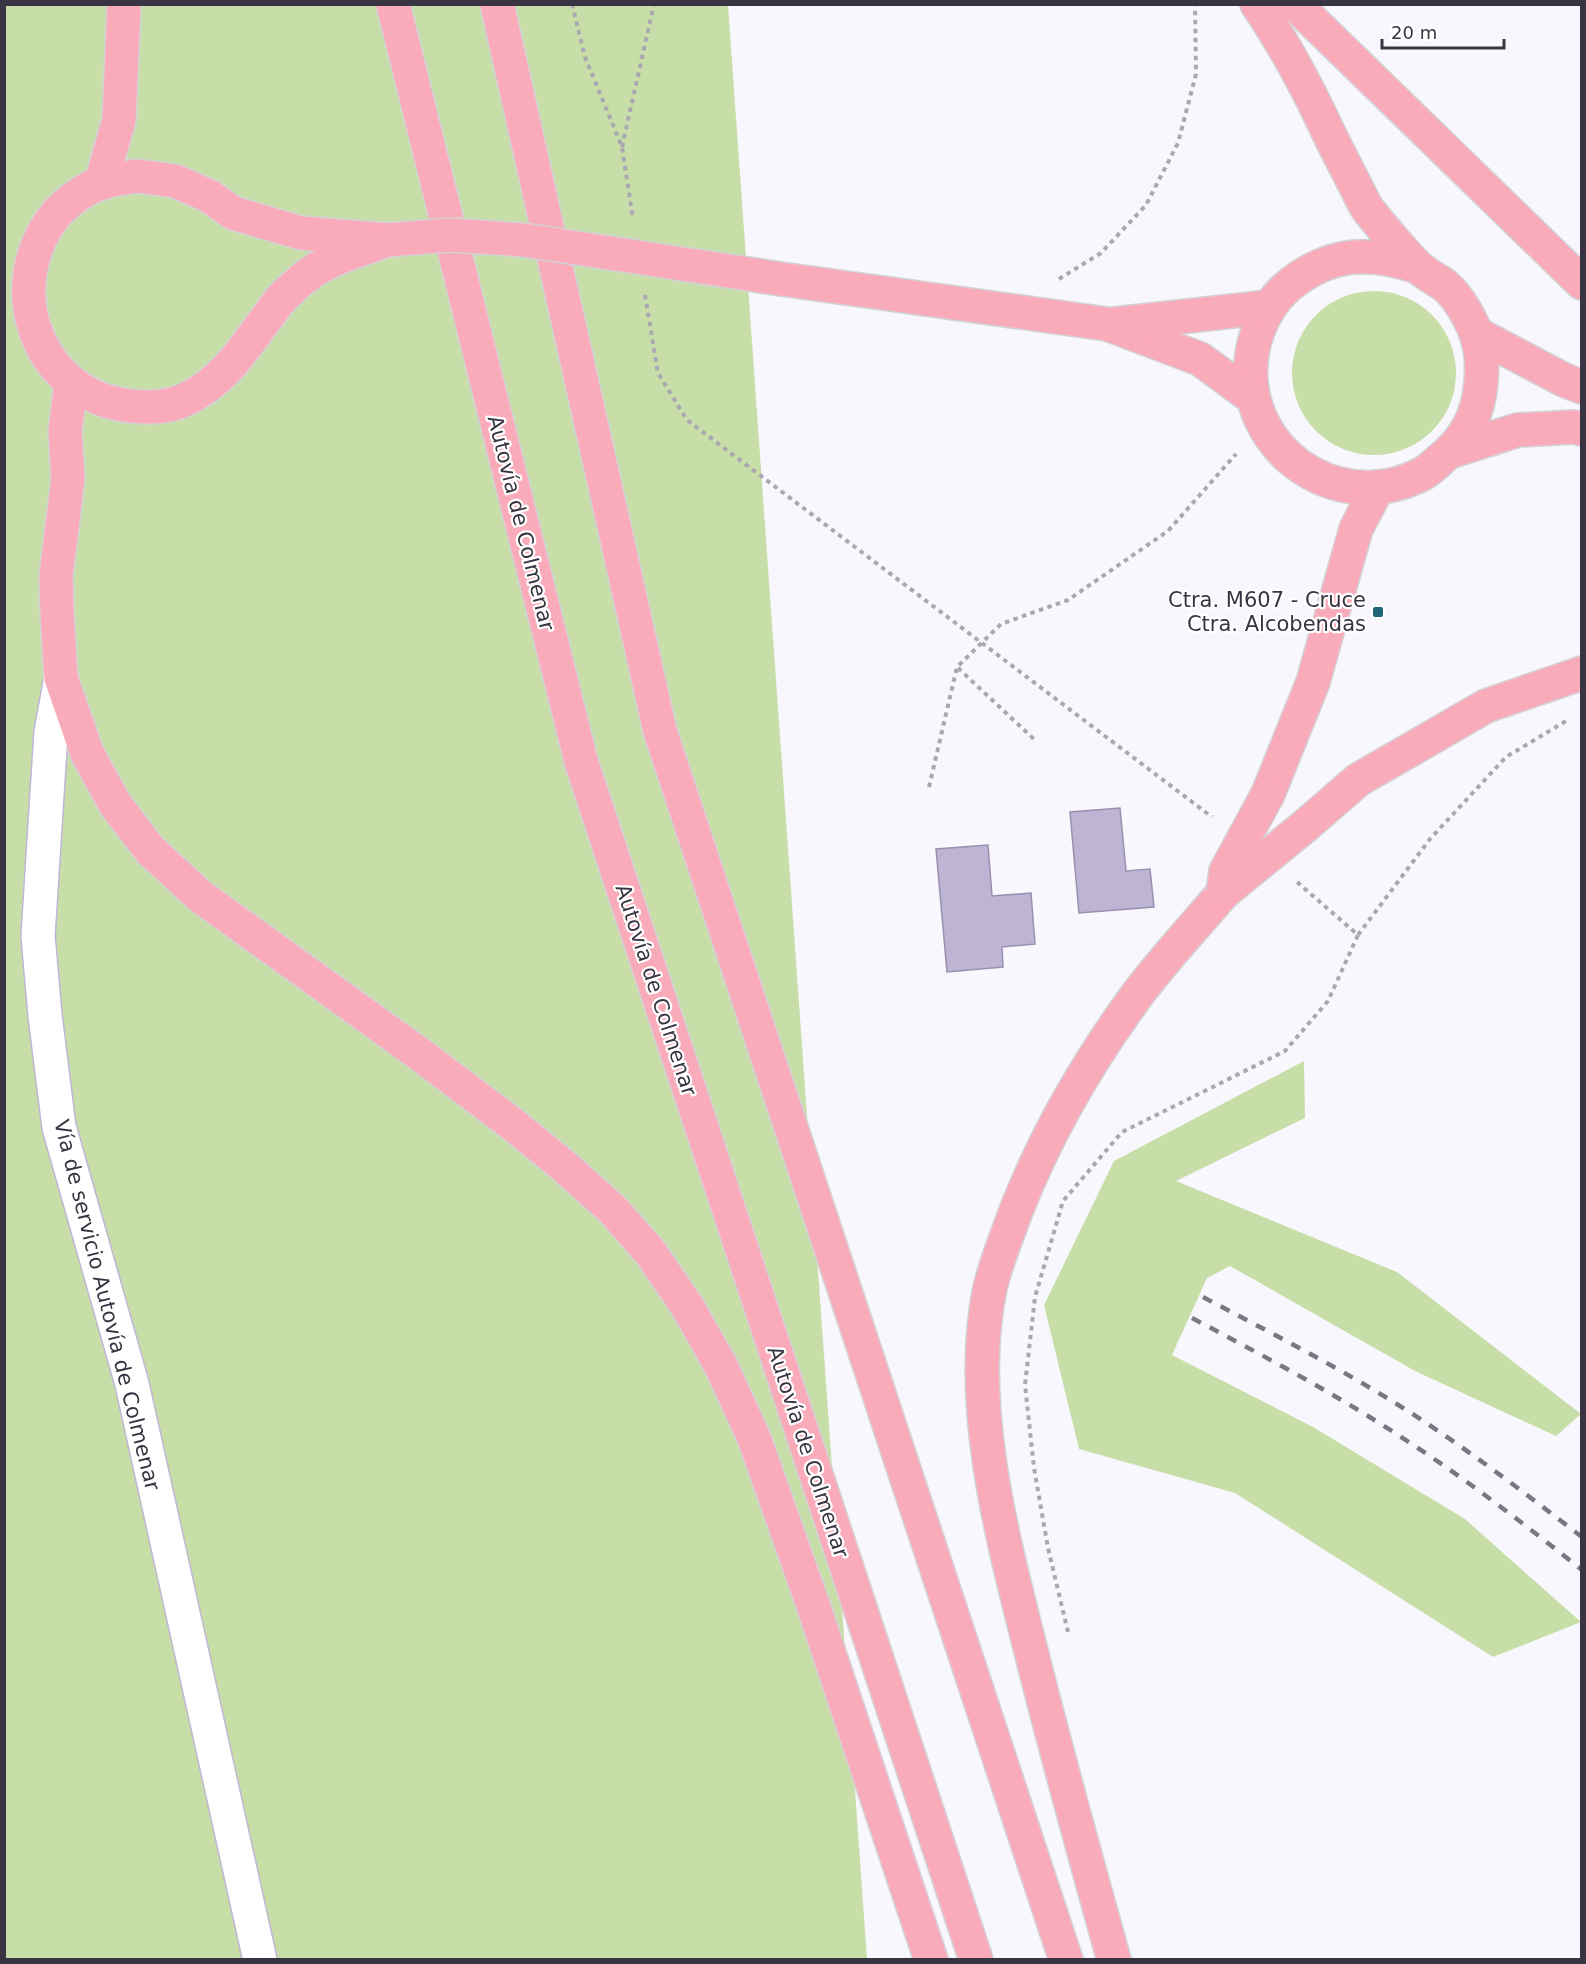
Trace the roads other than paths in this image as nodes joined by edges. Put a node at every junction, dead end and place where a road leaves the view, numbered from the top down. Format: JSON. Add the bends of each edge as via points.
{"nodes":[{"id":1,"x":124,"y":4,"type":"edge"},
{"id":2,"x":393,"y":4,"type":"edge"},
{"id":3,"x":497,"y":4,"type":"edge"},
{"id":4,"x":1257,"y":4,"type":"edge"},
{"id":5,"x":1295,"y":4,"type":"edge"},
{"id":6,"x":101,"y":183,"type":"junction"},
{"id":7,"x":388,"y":240,"type":"junction"},
{"id":8,"x":1418,"y":267,"type":"junction"},
{"id":9,"x":1581,"y":283,"type":"edge"},
{"id":10,"x":1269,"y":307,"type":"junction"},
{"id":11,"x":1107,"y":324,"type":"junction"},
{"id":12,"x":1477,"y":334,"type":"junction"},
{"id":13,"x":71,"y":384,"type":"junction"},
{"id":14,"x":1581,"y":387,"type":"edge"},
{"id":15,"x":1258,"y":411,"type":"junction"},
{"id":16,"x":1581,"y":429,"type":"edge"},
{"id":17,"x":1452,"y":451,"type":"junction"},
{"id":18,"x":1378,"y":487,"type":"junction"},
{"id":19,"x":1581,"y":673,"type":"edge"},
{"id":20,"x":61,"y":678,"type":"junction"},
{"id":21,"x":1223,"y":893,"type":"junction"},
{"id":22,"x":260,"y":1959,"type":"edge"},
{"id":23,"x":931,"y":1959,"type":"edge"},
{"id":24,"x":976,"y":1959,"type":"edge"},
{"id":25,"x":1066,"y":1959,"type":"edge"},
{"id":26,"x":1114,"y":1959,"type":"edge"}],
"edges":[{"from":1,"to":6,"type":"highway","via":[[119,120]]},
{"from":2,"to":24,"type":"highway","name":"Autovía de Colmenar","via":[[581,761]]},
{"from":3,"to":25,"type":"highway","via":[[660,730]]},
{"from":4,"to":8,"type":"highway","via":[[1303,79],[1367,209]]},
{"from":5,"to":9,"type":"highway"},
{"from":6,"to":7,"type":"highway","via":[[137,176],[175,181],[209,196],[233,213],[301,233]]},
{"from":6,"to":13,"type":"highway","via":[[70,200],[46,226],[30,257],[25,293],[31,327],[47,358]]},
{"from":7,"to":11,"type":"highway","bridge":true,"via":[[449,235],[524,240]]},
{"from":7,"to":13,"type":"highway","via":[[321,266],[284,295],[214,383],[181,401],[143,408],[105,402]]},
{"from":8,"to":10,"type":"highway","via":[[1371,255],[1329,262],[1298,278]]},
{"from":8,"to":12,"type":"highway","via":[[1446,286]]},
{"from":10,"to":11,"type":"highway"},
{"from":10,"to":15,"type":"highway","via":[[1255,338],[1250,370]]},
{"from":11,"to":15,"type":"highway","via":[[1200,359]]},
{"from":12,"to":14,"type":"highway"},
{"from":12,"to":17,"type":"highway","via":[[1483,362],[1480,397],[1470,426]]},
{"from":13,"to":20,"type":"highway","via":[[65,432],[68,478],[56,576]]},
{"from":15,"to":18,"type":"highway","via":[[1276,445],[1301,469],[1345,486]]},
{"from":16,"to":17,"type":"highway","via":[[1518,430]]},
{"from":17,"to":18,"type":"highway","via":[[1423,474]]},
{"from":18,"to":21,"type":"highway","bridge":true,"via":[[1356,529],[1313,682],[1268,794],[1226,871]]},
{"from":19,"to":21,"type":"highway","bridge":true,"via":[[1486,706],[1358,780]]},
{"from":20,"to":22,"type":"street","name":"Vía de servicio Autovía de Colmenar","via":[[51,732],[38,936],[59,1127],[132,1384]]},
{"from":20,"to":23,"type":"highway","via":[[87,753],[115,804],[150,850],[200,896],[428,1060],[565,1167],[613,1210],[650,1252],[687,1306],[721,1366],[754,1438]]},
{"from":21,"to":26,"type":"highway","via":[[1138,994],[1056,1124],[1030,1176],[1005,1242],[990,1287],[984,1333],[984,1404],[993,1480],[1015,1586]]}]}
